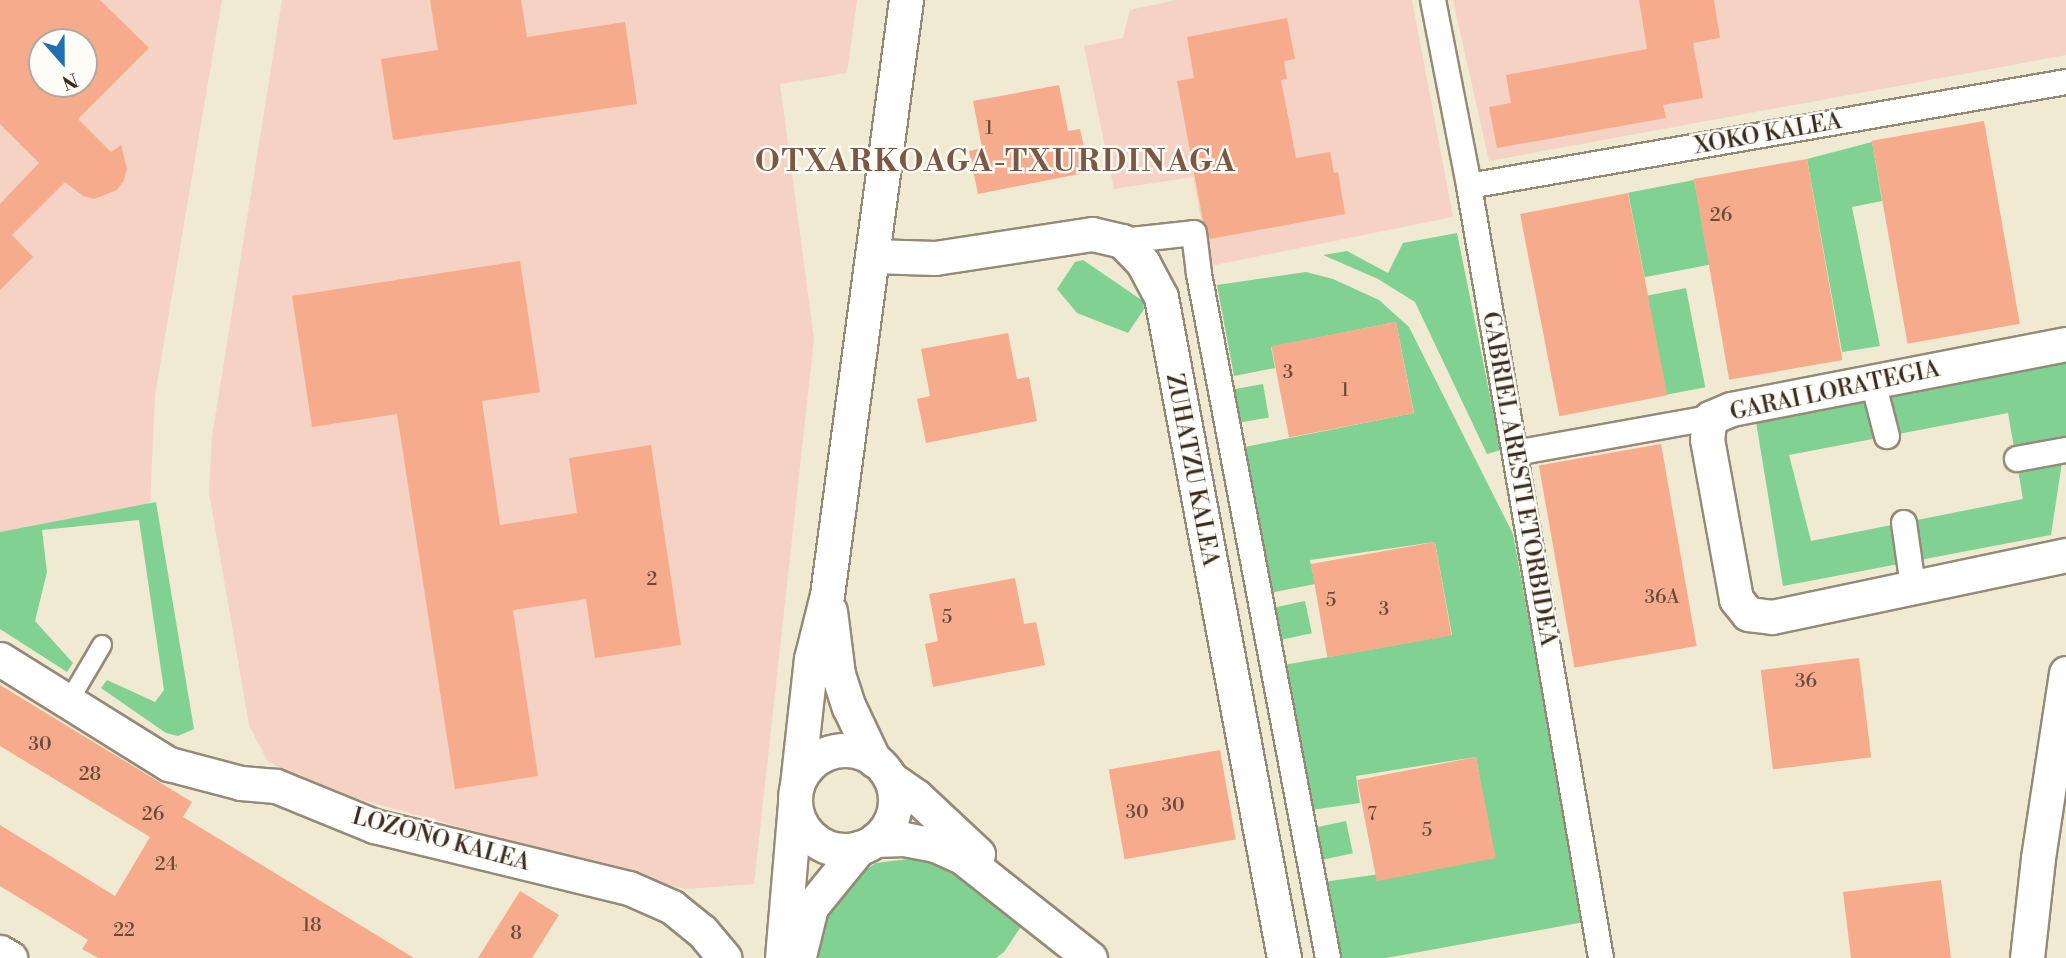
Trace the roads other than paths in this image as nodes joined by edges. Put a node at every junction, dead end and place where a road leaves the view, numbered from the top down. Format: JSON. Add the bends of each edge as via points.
{"nodes":[{"id":1,"x":906,"y":0,"type":"edge"},
{"id":2,"x":1433,"y":0,"type":"edge"},
{"id":3,"x":2066,"y":82,"type":"edge"},
{"id":4,"x":1469,"y":186,"type":"junction"},
{"id":5,"x":1122,"y":241,"type":"junction"},
{"id":6,"x":872,"y":256,"type":"junction"},
{"id":7,"x":2066,"y":344,"type":"edge"},
{"id":8,"x":1873,"y":382,"type":"junction"},
{"id":9,"x":1710,"y":418,"type":"junction"},
{"id":10,"x":1887,"y":436,"type":"dead end"},
{"id":11,"x":2066,"y":450,"type":"edge"},
{"id":12,"x":1515,"y":453,"type":"junction"},
{"id":13,"x":2017,"y":459,"type":"dead end"},
{"id":14,"x":1904,"y":523,"type":"dead end"},
{"id":15,"x":2066,"y":555,"type":"edge"},
{"id":16,"x":1913,"y":586,"type":"junction"},
{"id":17,"x":827,"y":595,"type":"junction"},
{"id":18,"x":102,"y":645,"type":"dead end"},
{"id":19,"x":0,"y":659,"type":"edge"},
{"id":20,"x":2066,"y":673,"type":"edge"},
{"id":21,"x":69,"y":701,"type":"junction"},
{"id":22,"x":882,"y":769,"type":"junction"},
{"id":23,"x":796,"y":795,"type":"junction"},
{"id":24,"x":867,"y":843,"type":"junction"},
{"id":25,"x":1079,"y":949,"type":"edge"},
{"id":26,"x":0,"y":952,"type":"edge"},
{"id":27,"x":10,"y":958,"type":"edge"},
{"id":28,"x":725,"y":958,"type":"edge"},
{"id":29,"x":782,"y":958,"type":"edge"},
{"id":30,"x":798,"y":958,"type":"edge"},
{"id":31,"x":1284,"y":958,"type":"edge"},
{"id":32,"x":1328,"y":958,"type":"edge"},
{"id":33,"x":1601,"y":958,"type":"edge"},
{"id":34,"x":2027,"y":958,"type":"edge"}],
"edges":[{"from":1,"to":6,"type":"street"},
{"from":2,"to":4,"type":"street","name":"GABRIEL ARESTI ETORBIDEA"},
{"from":3,"to":4,"type":"street","name":"XOKO KALEA"},
{"from":4,"to":12,"type":"street","name":"GABRIEL ARESTI ETORBIDEA"},
{"from":5,"to":6,"type":"street","via":[[1092,234],[935,258]]},
{"from":5,"to":31,"type":"street","name":"ZUHATZU KALEA","via":[[1143,263],[1161,297]]},
{"from":5,"to":32,"type":"street","name":"ZUHATZU KALEA","via":[[1195,233]]},
{"from":6,"to":17,"type":"street"},
{"from":7,"to":8,"type":"street","name":"GARAI LORATEGIA"},
{"from":8,"to":9,"type":"street","name":"GARAI LORATEGIA","via":[[1731,409]]},
{"from":8,"to":10,"type":"street"},
{"from":9,"to":12,"type":"street"},
{"from":9,"to":16,"type":"street","name":"GARAI LORATEGIA","via":[[1707,439],[1736,600],[1748,614],[1772,617]]},
{"from":11,"to":13,"type":"street"},
{"from":12,"to":33,"type":"street","name":"GABRIEL ARESTI ETORBIDEA"},
{"from":14,"to":16,"type":"street"},
{"from":15,"to":16,"type":"street","name":"GARAI LORATEGIA"},
{"from":17,"to":22,"type":"street","via":[[838,674],[849,707]]},
{"from":17,"to":23,"type":"street","via":[[810,659]]},
{"from":18,"to":21,"type":"lane"},
{"from":19,"to":21,"type":"street","name":"LOZOÑO KALEA"},
{"from":20,"to":34,"type":"street"},
{"from":21,"to":28,"type":"street","name":"LOZOÑO KALEA","via":[[169,764],[241,783],[276,786],[374,827],[629,888],[672,907],[702,931]]},
{"from":22,"to":23,"type":"street","via":[[849,751],[823,755],[803,773]]},
{"from":22,"to":24,"type":"street","via":[[893,789],[893,811],[890,822]]},
{"from":22,"to":25,"type":"street"},
{"from":23,"to":24,"type":"street","via":[[802,825],[817,842],[838,849]]},
{"from":23,"to":29,"type":"street"},
{"from":24,"to":25,"type":"street","via":[[904,839],[962,857]]},
{"from":24,"to":30,"type":"street","via":[[811,907]]},
{"from":26,"to":27,"type":"street"}]}
